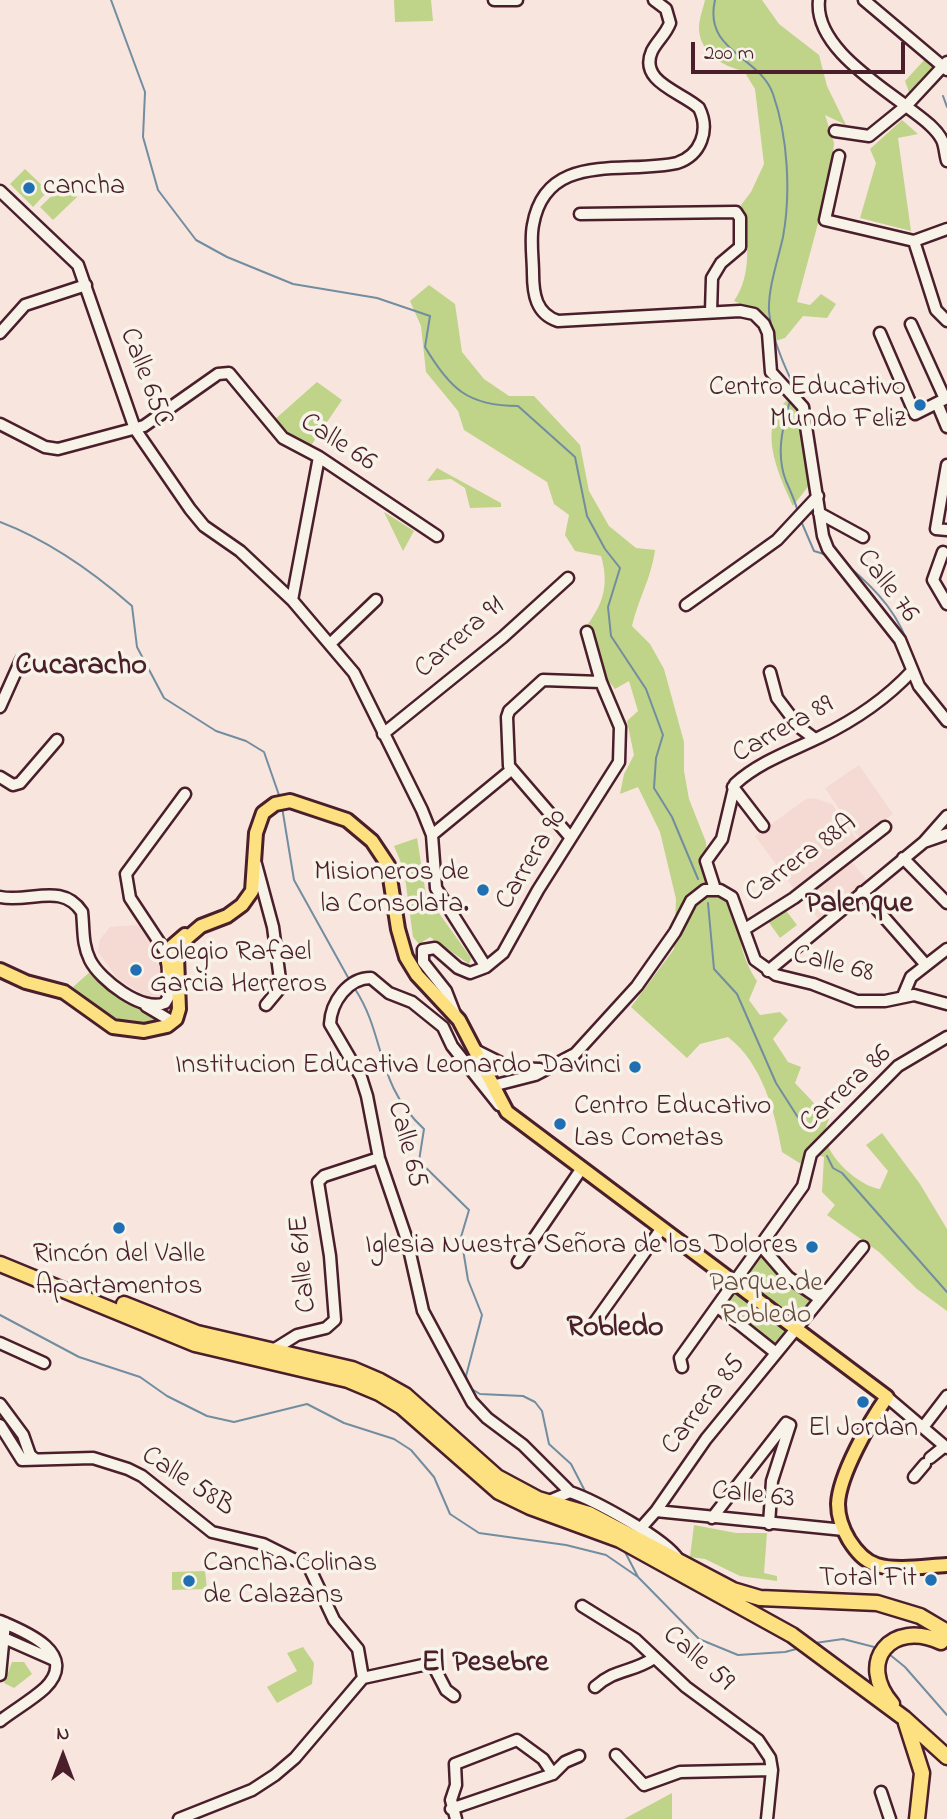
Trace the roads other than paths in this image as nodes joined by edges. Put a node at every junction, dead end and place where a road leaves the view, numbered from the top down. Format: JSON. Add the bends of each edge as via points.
{"nodes":[{"id":1,"x":494,"y":0,"type":"edge"},
{"id":2,"x":517,"y":0,"type":"edge"},
{"id":3,"x":654,"y":0,"type":"edge"},
{"id":4,"x":819,"y":0,"type":"edge"},
{"id":5,"x":864,"y":0,"type":"edge"},
{"id":6,"x":945,"y":67,"type":"edge"},
{"id":7,"x":906,"y":106,"type":"junction"},
{"id":8,"x":835,"y":131,"type":"dead end"},
{"id":9,"x":839,"y":156,"type":"dead end"},
{"id":10,"x":947,"y":161,"type":"edge"},
{"id":11,"x":0,"y":191,"type":"edge"},
{"id":12,"x":580,"y":214,"type":"dead end"},
{"id":13,"x":947,"y":229,"type":"edge"},
{"id":14,"x":914,"y":241,"type":"junction"},
{"id":15,"x":86,"y":285,"type":"junction"},
{"id":16,"x":711,"y":312,"type":"junction"},
{"id":17,"x":945,"y":316,"type":"edge"},
{"id":18,"x":911,"y":324,"type":"dead end"},
{"id":19,"x":0,"y":333,"type":"edge"},
{"id":20,"x":880,"y":333,"type":"dead end"},
{"id":21,"x":943,"y":400,"type":"edge"},
{"id":22,"x":0,"y":424,"type":"edge"},
{"id":23,"x":947,"y":427,"type":"edge"},
{"id":24,"x":135,"y":429,"type":"junction"},
{"id":25,"x":320,"y":457,"type":"junction"},
{"id":26,"x":947,"y":465,"type":"edge"},
{"id":27,"x":818,"y":496,"type":"junction"},
{"id":28,"x":819,"y":513,"type":"junction"},
{"id":29,"x":942,"y":530,"type":"edge"},
{"id":30,"x":437,"y":536,"type":"dead end"},
{"id":31,"x":863,"y":537,"type":"dead end"},
{"id":32,"x":941,"y":552,"type":"edge"},
{"id":33,"x":568,"y":579,"type":"dead end"},
{"id":34,"x":292,"y":600,"type":"junction"},
{"id":35,"x":376,"y":600,"type":"dead end"},
{"id":36,"x":947,"y":604,"type":"edge"},
{"id":37,"x":686,"y":605,"type":"dead end"},
{"id":38,"x":587,"y":632,"type":"dead end"},
{"id":39,"x":331,"y":643,"type":"junction"},
{"id":40,"x":21,"y":660,"type":"dead end"},
{"id":41,"x":912,"y":671,"type":"junction"},
{"id":42,"x":770,"y":672,"type":"dead end"},
{"id":43,"x":601,"y":682,"type":"junction"},
{"id":44,"x":0,"y":707,"type":"edge"},
{"id":45,"x":947,"y":721,"type":"edge"},
{"id":46,"x":383,"y":734,"type":"junction"},
{"id":47,"x":815,"y":739,"type":"junction"},
{"id":48,"x":57,"y":740,"type":"dead end"},
{"id":49,"x":511,"y":771,"type":"junction"},
{"id":50,"x":0,"y":777,"type":"edge"},
{"id":51,"x":733,"y":787,"type":"junction"},
{"id":52,"x":184,"y":794,"type":"dead end"},
{"id":53,"x":947,"y":816,"type":"edge"},
{"id":54,"x":763,"y":827,"type":"dead end"},
{"id":55,"x":885,"y":827,"type":"dead end"},
{"id":56,"x":947,"y":834,"type":"edge"},
{"id":57,"x":432,"y":835,"type":"junction"},
{"id":58,"x":571,"y":838,"type":"junction"},
{"id":59,"x":924,"y":842,"type":"junction"},
{"id":60,"x":903,"y":858,"type":"junction"},
{"id":61,"x":256,"y":863,"type":"junction"},
{"id":62,"x":710,"y":890,"type":"junction"},
{"id":63,"x":862,"y":892,"type":"junction"},
{"id":64,"x":0,"y":897,"type":"edge"},
{"id":65,"x":947,"y":904,"type":"edge"},
{"id":66,"x":746,"y":929,"type":"junction"},
{"id":67,"x":189,"y":933,"type":"junction"},
{"id":68,"x":161,"y":941,"type":"junction"},
{"id":69,"x":947,"y":949,"type":"edge"},
{"id":70,"x":173,"y":965,"type":"junction"},
{"id":71,"x":926,"y":965,"type":"junction"},
{"id":72,"x":486,"y":967,"type":"junction"},
{"id":73,"x":0,"y":970,"type":"edge"},
{"id":74,"x":768,"y":971,"type":"junction"},
{"id":75,"x":903,"y":996,"type":"junction"},
{"id":76,"x":134,"y":999,"type":"junction"},
{"id":77,"x":947,"y":1004,"type":"edge"},
{"id":78,"x":266,"y":1005,"type":"dead end"},
{"id":79,"x":455,"y":1014,"type":"junction"},
{"id":80,"x":173,"y":1022,"type":"junction"},
{"id":81,"x":947,"y":1037,"type":"edge"},
{"id":82,"x":477,"y":1051,"type":"junction"},
{"id":83,"x":554,"y":1067,"type":"junction"},
{"id":84,"x":496,"y":1085,"type":"junction"},
{"id":85,"x":507,"y":1112,"type":"junction"},
{"id":86,"x":379,"y":1158,"type":"junction"},
{"id":87,"x":582,"y":1168,"type":"junction"},
{"id":88,"x":663,"y":1228,"type":"junction"},
{"id":89,"x":762,"y":1247,"type":"junction"},
{"id":90,"x":863,"y":1247,"type":"dead end"},
{"id":91,"x":0,"y":1254,"type":"edge"},
{"id":92,"x":518,"y":1262,"type":"dead end"},
{"id":93,"x":0,"y":1264,"type":"edge"},
{"id":94,"x":736,"y":1282,"type":"junction"},
{"id":95,"x":820,"y":1299,"type":"junction"},
{"id":96,"x":718,"y":1307,"type":"junction"},
{"id":97,"x":595,"y":1322,"type":"dead end"},
{"id":98,"x":798,"y":1328,"type":"junction"},
{"id":99,"x":297,"y":1335,"type":"junction"},
{"id":100,"x":0,"y":1343,"type":"edge"},
{"id":101,"x":273,"y":1350,"type":"junction"},
{"id":102,"x":776,"y":1353,"type":"junction"},
{"id":103,"x":303,"y":1356,"type":"junction"},
{"id":104,"x":44,"y":1363,"type":"dead end"},
{"id":105,"x":680,"y":1365,"type":"dead end"},
{"id":106,"x":947,"y":1396,"type":"edge"},
{"id":107,"x":887,"y":1397,"type":"junction"},
{"id":108,"x":0,"y":1404,"type":"edge"},
{"id":109,"x":0,"y":1425,"type":"edge"},
{"id":110,"x":924,"y":1426,"type":"junction"},
{"id":111,"x":946,"y":1447,"type":"edge"},
{"id":112,"x":35,"y":1459,"type":"junction"},
{"id":113,"x":914,"y":1478,"type":"dead end"},
{"id":114,"x":570,"y":1492,"type":"junction"},
{"id":115,"x":545,"y":1502,"type":"junction"},
{"id":116,"x":591,"y":1508,"type":"junction"},
{"id":117,"x":656,"y":1511,"type":"junction"},
{"id":118,"x":712,"y":1518,"type":"junction"},
{"id":119,"x":606,"y":1523,"type":"junction"},
{"id":120,"x":769,"y":1524,"type":"junction"},
{"id":121,"x":640,"y":1529,"type":"junction"},
{"id":122,"x":844,"y":1530,"type":"junction"},
{"id":123,"x":678,"y":1560,"type":"junction"},
{"id":124,"x":947,"y":1565,"type":"edge"},
{"id":125,"x":582,"y":1606,"type":"dead end"},
{"id":126,"x":3,"y":1622,"type":"edge"},
{"id":127,"x":4,"y":1638,"type":"junction"},
{"id":128,"x":945,"y":1640,"type":"edge"},
{"id":129,"x":654,"y":1658,"type":"junction"},
{"id":130,"x":54,"y":1660,"type":"junction"},
{"id":131,"x":0,"y":1675,"type":"edge"},
{"id":132,"x":363,"y":1678,"type":"junction"},
{"id":133,"x":595,"y":1687,"type":"dead end"},
{"id":134,"x":454,"y":1696,"type":"dead end"},
{"id":135,"x":904,"y":1718,"type":"junction"},
{"id":136,"x":0,"y":1721,"type":"edge"},
{"id":137,"x":616,"y":1755,"type":"dead end"},
{"id":138,"x":579,"y":1756,"type":"dead end"},
{"id":139,"x":947,"y":1757,"type":"edge"},
{"id":140,"x":772,"y":1766,"type":"junction"},
{"id":141,"x":553,"y":1774,"type":"junction"},
{"id":142,"x":881,"y":1792,"type":"dead end"},
{"id":143,"x":451,"y":1805,"type":"junction"},
{"id":144,"x":179,"y":1819,"type":"edge"},
{"id":145,"x":456,"y":1819,"type":"edge"},
{"id":146,"x":766,"y":1819,"type":"edge"},
{"id":147,"x":890,"y":1819,"type":"edge"},
{"id":148,"x":917,"y":1819,"type":"edge"}],
"edges":[{"from":1,"to":2,"type":"street"},
{"from":3,"to":16,"type":"street","via":[[666,9],[670,23],[653,49],[650,70],[654,79],[699,108],[704,127],[701,142],[690,157],[677,163],[591,170],[558,182],[540,204],[533,224],[534,296],[543,313],[558,321]]},
{"from":4,"to":7,"type":"street","via":[[821,23],[836,46]]},
{"from":5,"to":6,"type":"street"},
{"from":6,"to":7,"type":"street"},
{"from":7,"to":8,"type":"street","via":[[869,136]]},
{"from":7,"to":10,"type":"street","via":[[942,139]]},
{"from":9,"to":14,"type":"street","via":[[825,220]]},
{"from":11,"to":15,"type":"street","name":"Calle 65C","via":[[74,258]]},
{"from":12,"to":16,"type":"street","via":[[736,212],[740,247],[720,263],[712,278]]},
{"from":13,"to":14,"type":"street"},
{"from":14,"to":17,"type":"street","via":[[936,310]]},
{"from":15,"to":19,"type":"street","via":[[24,305]]},
{"from":15,"to":24,"type":"street","name":"Calle 65C"},
{"from":16,"to":27,"type":"street","name":"Calle 76","via":[[747,311],[758,317],[768,333],[774,377],[803,407]]},
{"from":18,"to":21,"type":"street"},
{"from":20,"to":21,"type":"street","via":[[915,414]]},
{"from":21,"to":23,"type":"street"},
{"from":22,"to":24,"type":"street","via":[[58,449]]},
{"from":24,"to":25,"type":"street","name":"Calle 66","via":[[218,374],[229,373],[279,435]]},
{"from":24,"to":34,"type":"street","name":"Calle 65C","via":[[196,517]]},
{"from":25,"to":30,"type":"street","name":"Calle 66"},
{"from":25,"to":34,"type":"street"},
{"from":26,"to":29,"type":"street"},
{"from":27,"to":28,"type":"street","name":"Calle 76"},
{"from":27,"to":37,"type":"street","via":[[778,540]]},
{"from":28,"to":31,"type":"street","name":"Calle 76"},
{"from":28,"to":41,"type":"street","name":"Calle 76","via":[[828,550],[895,632]]},
{"from":32,"to":36,"type":"street","via":[[933,580]]},
{"from":33,"to":46,"type":"street","name":"Carrera 91"},
{"from":34,"to":39,"type":"street","name":"Calle 65C"},
{"from":35,"to":39,"type":"street"},
{"from":38,"to":43,"type":"street","name":"Carrera 90"},
{"from":39,"to":46,"type":"street","name":"Calle 65C","via":[[354,673]]},
{"from":40,"to":44,"type":"street"},
{"from":41,"to":45,"type":"street","name":"Calle 76"},
{"from":41,"to":47,"type":"street","name":"Carrera 89","via":[[882,701]]},
{"from":42,"to":47,"type":"street","via":[[777,698],[799,727]]},
{"from":43,"to":49,"type":"street","via":[[545,680],[507,715]]},
{"from":43,"to":58,"type":"street","name":"Carrera 90","via":[[620,727],[622,750],[613,774]]},
{"from":46,"to":57,"type":"street","name":"Calle 65C"},
{"from":47,"to":51,"type":"street","name":"Carrera 89","via":[[767,762]]},
{"from":48,"to":50,"type":"street","via":[[20,783],[13,785]]},
{"from":49,"to":57,"type":"street"},
{"from":49,"to":58,"type":"street"},
{"from":51,"to":54,"type":"street"},
{"from":51,"to":62,"type":"street","name":"Carrera 89","via":[[722,839],[706,861],[714,886]]},
{"from":52,"to":68,"type":"street","via":[[126,874],[130,898]]},
{"from":53,"to":59,"type":"street"},
{"from":55,"to":66,"type":"street","name":"Carrera 88A","via":[[788,903]]},
{"from":56,"to":59,"type":"street"},
{"from":57,"to":72,"type":"street","name":"Calle 65C","via":[[436,888]]},
{"from":58,"to":72,"type":"street","name":"Carrera 90","via":[[507,948]]},
{"from":59,"to":60,"type":"street"},
{"from":60,"to":63,"type":"street"},
{"from":60,"to":65,"type":"street"},
{"from":61,"to":67,"type":"main road","via":[[254,884],[242,905]]},
{"from":61,"to":78,"type":"street","via":[[273,927],[281,987]]},
{"from":61,"to":79,"type":"main road","via":[[256,833],[265,810],[279,802],[290,801],[347,820],[372,841],[390,870],[406,957]]},
{"from":62,"to":66,"type":"street","name":"Calle 68","via":[[729,894]]},
{"from":62,"to":83,"type":"street","via":[[691,901],[661,954],[615,1011],[575,1054]]},
{"from":63,"to":71,"type":"street"},
{"from":63,"to":74,"type":"street"},
{"from":64,"to":76,"type":"street","via":[[55,894],[71,900],[82,912],[83,942],[90,961],[103,978]]},
{"from":66,"to":74,"type":"street","name":"Calle 68","via":[[752,955]]},
{"from":67,"to":68,"type":"street"},
{"from":67,"to":70,"type":"main road"},
{"from":68,"to":70,"type":"street"},
{"from":69,"to":71,"type":"street"},
{"from":70,"to":76,"type":"street","via":[[167,1000],[155,1006]]},
{"from":70,"to":80,"type":"main road","via":[[179,989],[179,1009]]},
{"from":71,"to":75,"type":"street","via":[[908,981]]},
{"from":72,"to":79,"type":"street","via":[[467,972],[435,948],[423,950],[423,962],[446,991]]},
{"from":73,"to":80,"type":"main road","via":[[64,992],[113,1027],[150,1031]]},
{"from":74,"to":75,"type":"street","name":"Calle 68","via":[[857,1001]]},
{"from":75,"to":77,"type":"street","name":"Calle 68"},
{"from":76,"to":80,"type":"street"},
{"from":79,"to":82,"type":"main road"},
{"from":81,"to":89,"type":"street","name":"Carrera 86","via":[[898,1066],[811,1154],[803,1186]]},
{"from":82,"to":83,"type":"street","via":[[511,1068]]},
{"from":82,"to":84,"type":"main road"},
{"from":83,"to":84,"type":"street"},
{"from":84,"to":85,"type":"main road"},
{"from":85,"to":86,"type":"street","name":"Calle 65","via":[[474,1074],[443,1027],[426,1012],[389,993],[374,978],[360,980],[338,997],[330,1024],[364,1086]]},
{"from":85,"to":87,"type":"main road","name":"Calle 65"},
{"from":86,"to":99,"type":"street","name":"Calle 61E","via":[[318,1182],[335,1320],[326,1328]]},
{"from":86,"to":114,"type":"street","name":"Calle 65","via":[[407,1240],[421,1305],[466,1394]]},
{"from":87,"to":88,"type":"main road","name":"Calle 65"},
{"from":87,"to":92,"type":"street"},
{"from":88,"to":94,"type":"main road","name":"Calle 65"},
{"from":88,"to":97,"type":"street"},
{"from":89,"to":94,"type":"street","name":"Carrera 86"},
{"from":89,"to":95,"type":"street","via":[[789,1277]]},
{"from":90,"to":95,"type":"street","name":"Carrera 85"},
{"from":91,"to":101,"type":"highway","via":[[197,1333]]},
{"from":93,"to":119,"type":"highway","via":[[195,1344],[365,1386],[402,1407],[499,1492],[530,1507]]},
{"from":94,"to":96,"type":"street","name":"Carrera 86"},
{"from":94,"to":98,"type":"main road","name":"Calle 65"},
{"from":95,"to":98,"type":"street","name":"Carrera 85"},
{"from":96,"to":102,"type":"street"},
{"from":96,"to":105,"type":"street","name":"Carrera 86"},
{"from":98,"to":102,"type":"street","name":"Carrera 85"},
{"from":98,"to":107,"type":"main road","name":"Calle 65"},
{"from":99,"to":101,"type":"street"},
{"from":99,"to":103,"type":"street","name":"Calle 61E","via":[[296,1348]]},
{"from":100,"to":104,"type":"street"},
{"from":101,"to":103,"type":"highway"},
{"from":102,"to":117,"type":"street","name":"Carrera 85","via":[[705,1439]]},
{"from":103,"to":115,"type":"highway","via":[[352,1369],[397,1390],[497,1478]]},
{"from":106,"to":110,"type":"street"},
{"from":107,"to":110,"type":"street","name":"Calle 65"},
{"from":107,"to":122,"type":"main road","via":[[842,1486],[838,1505]]},
{"from":108,"to":112,"type":"street"},
{"from":109,"to":112,"type":"street","via":[[18,1457]]},
{"from":110,"to":111,"type":"street","name":"Calle 65"},
{"from":111,"to":113,"type":"street"},
{"from":112,"to":132,"type":"street","name":"Calle 58B","via":[[93,1458],[128,1469],[212,1532],[263,1545],[309,1567],[334,1620],[359,1649]]},
{"from":114,"to":115,"type":"street"},
{"from":114,"to":116,"type":"street"},
{"from":115,"to":116,"type":"highway"},
{"from":116,"to":119,"type":"highway"},
{"from":117,"to":118,"type":"street","name":"Calle 63"},
{"from":117,"to":121,"type":"street","name":"Carrera 85"},
{"from":118,"to":120,"type":"street","name":"Calle 63"},
{"from":118,"to":120,"type":"street","via":[[782,1426],[789,1423],[772,1481]]},
{"from":119,"to":121,"type":"street"},
{"from":119,"to":123,"type":"highway"},
{"from":119,"to":135,"type":"highway","via":[[643,1553],[772,1624]]},
{"from":120,"to":122,"type":"street","name":"Calle 63"},
{"from":121,"to":123,"type":"street","via":[[672,1549]]},
{"from":122,"to":124,"type":"main road","via":[[870,1562],[888,1567]]},
{"from":123,"to":128,"type":"highway","via":[[747,1595],[895,1607],[920,1616]]},
{"from":125,"to":129,"type":"street","name":"Calle 59","via":[[635,1639]]},
{"from":126,"to":127,"type":"street"},
{"from":126,"to":130,"type":"street","via":[[39,1638]]},
{"from":127,"to":130,"type":"street"},
{"from":127,"to":131,"type":"street"},
{"from":128,"to":135,"type":"highway","via":[[905,1635],[884,1649],[877,1665],[882,1692]]},
{"from":129,"to":133,"type":"street","via":[[609,1675]]},
{"from":129,"to":140,"type":"street","name":"Calle 59","via":[[758,1740]]},
{"from":130,"to":136,"type":"street","via":[[54,1674],[44,1688]]},
{"from":132,"to":134,"type":"street","via":[[432,1663]]},
{"from":132,"to":144,"type":"street","via":[[275,1775],[252,1790]]},
{"from":135,"to":139,"type":"highway"},
{"from":135,"to":148,"type":"highway","via":[[922,1773]]},
{"from":137,"to":140,"type":"street","via":[[645,1785],[680,1772]]},
{"from":138,"to":141,"type":"street"},
{"from":140,"to":146,"type":"street"},
{"from":141,"to":143,"type":"street"},
{"from":141,"to":143,"type":"street","via":[[535,1752],[514,1740],[455,1764]]},
{"from":142,"to":147,"type":"street"},
{"from":143,"to":145,"type":"street"}]}
